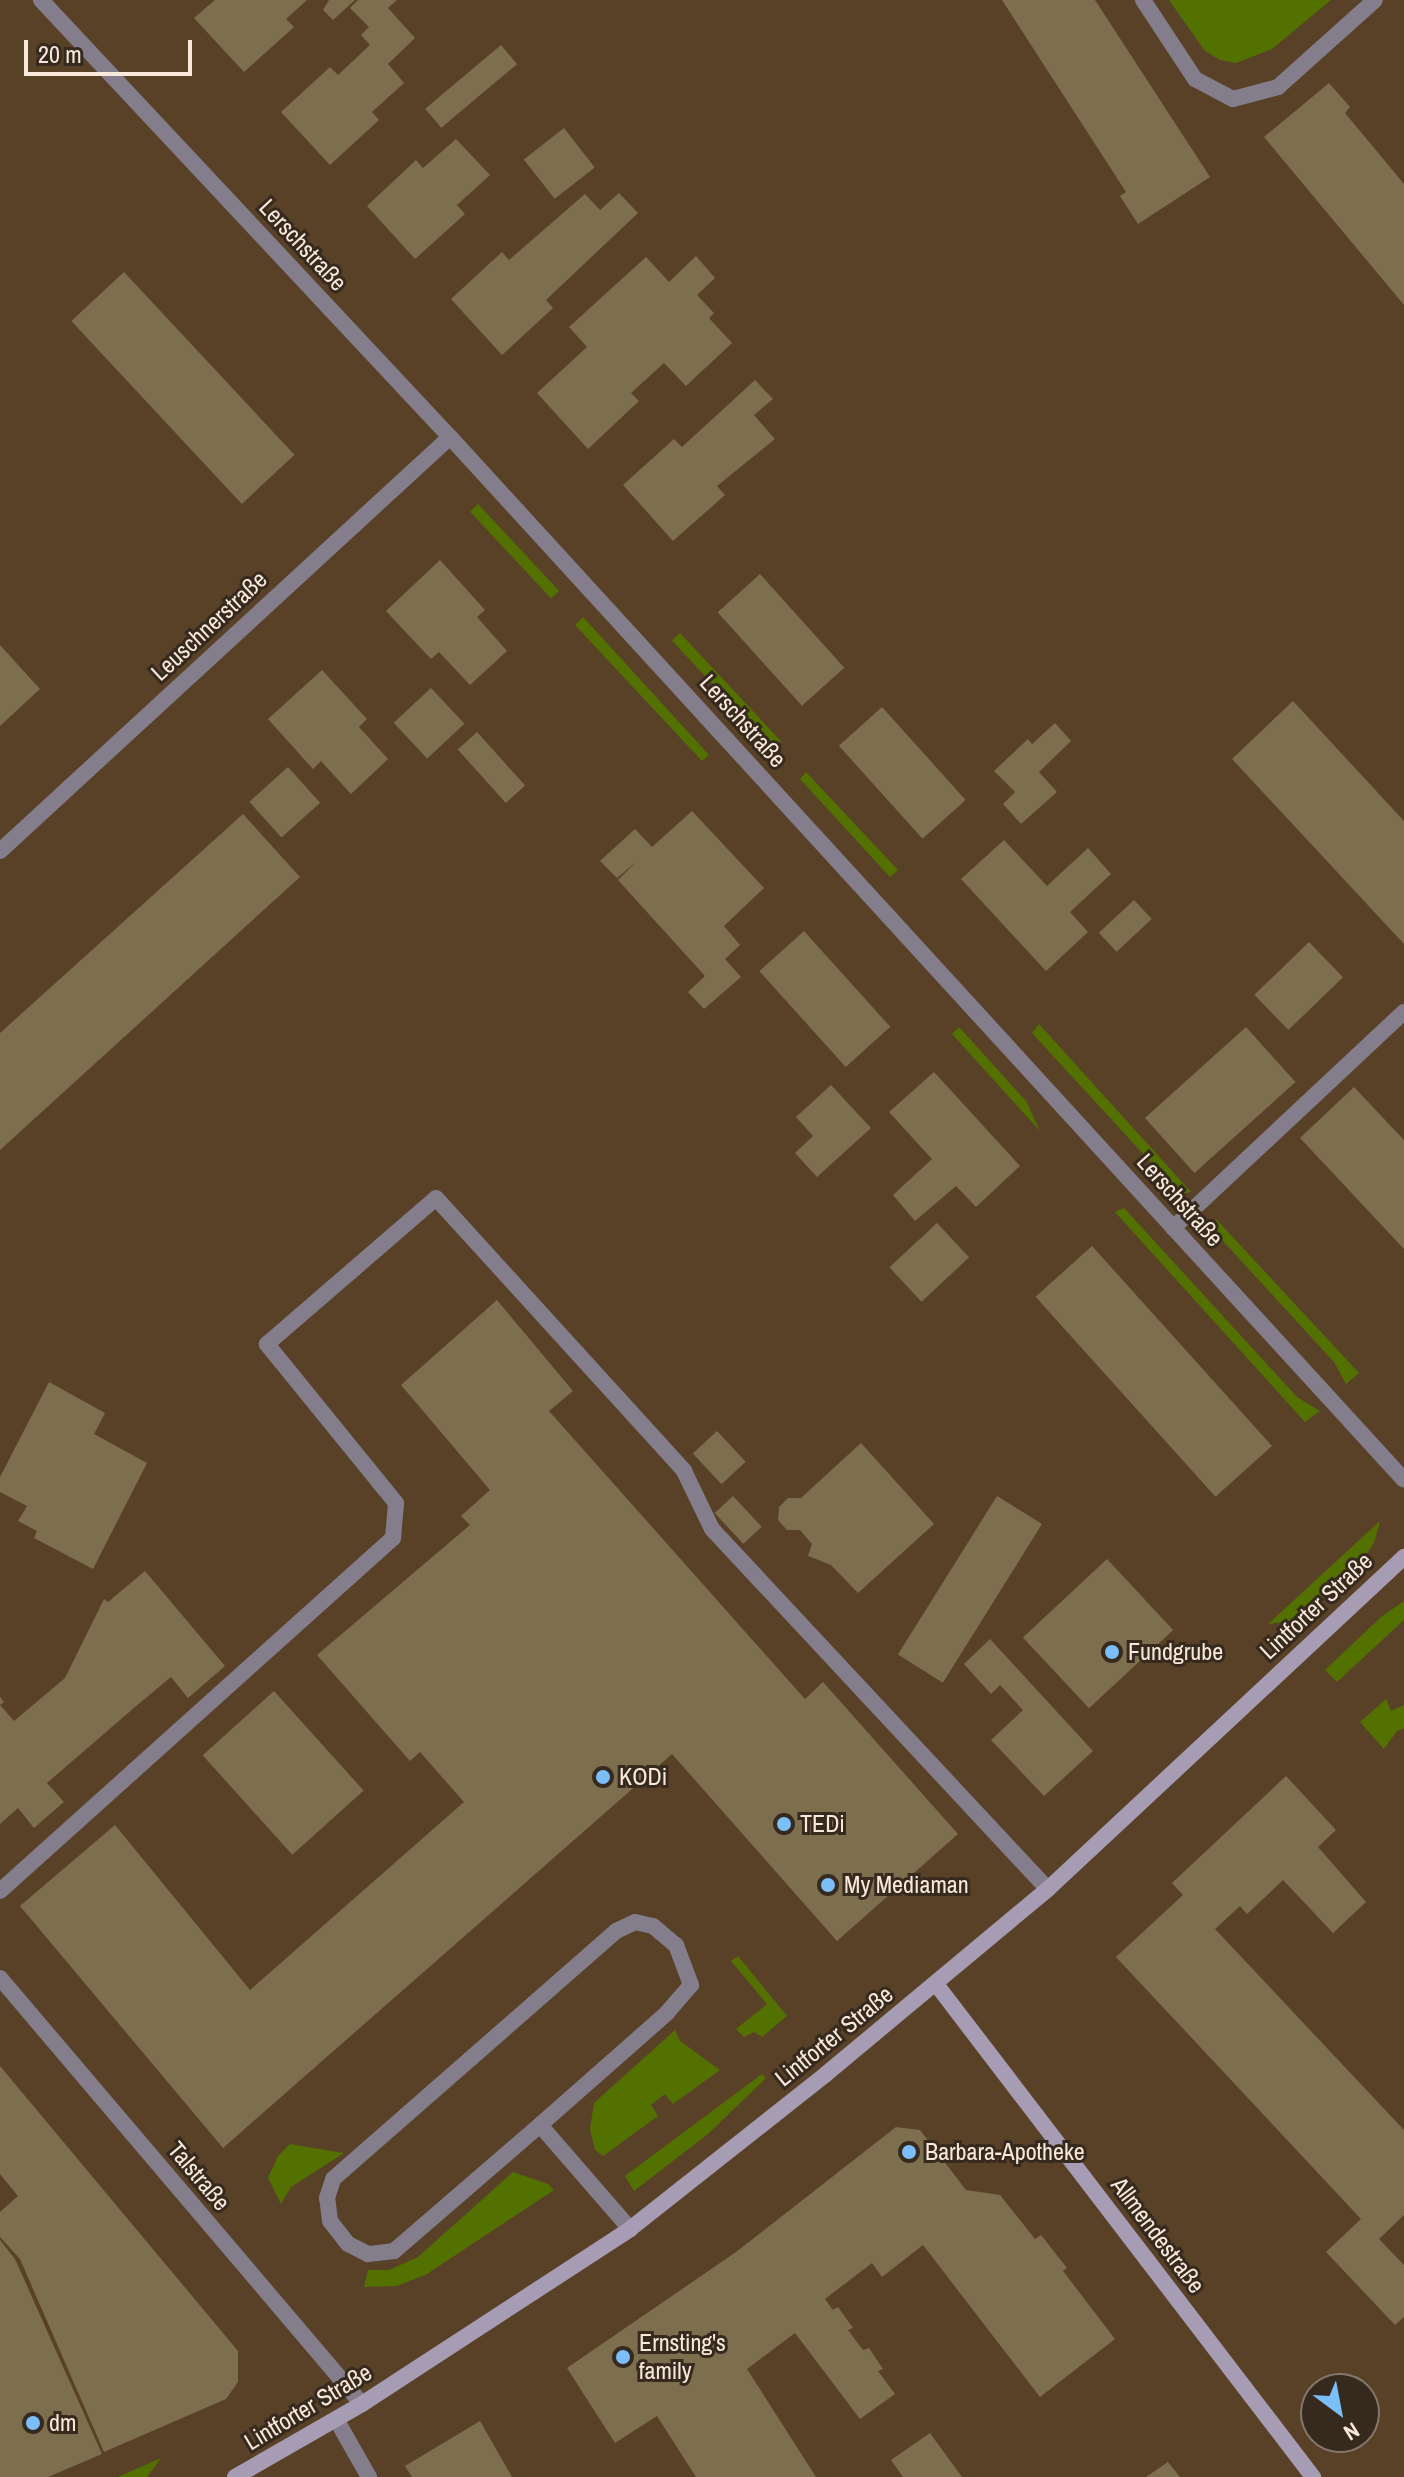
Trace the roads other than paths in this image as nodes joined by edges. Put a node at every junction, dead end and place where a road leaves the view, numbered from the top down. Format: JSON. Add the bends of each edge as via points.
{"nodes":[{"id":1,"x":41,"y":0,"type":"edge"},
{"id":2,"x":1143,"y":0,"type":"edge"},
{"id":3,"x":1375,"y":0,"type":"edge"},
{"id":4,"x":450,"y":437,"type":"junction"},
{"id":5,"x":0,"y":851,"type":"edge"},
{"id":6,"x":1404,"y":1012,"type":"edge"},
{"id":7,"x":1173,"y":1228,"type":"junction"},
{"id":8,"x":1404,"y":1480,"type":"edge"},
{"id":9,"x":1404,"y":1557,"type":"edge"},
{"id":10,"x":1048,"y":1889,"type":"junction"},
{"id":11,"x":0,"y":1891,"type":"edge"},
{"id":12,"x":0,"y":1978,"type":"edge"},
{"id":13,"x":936,"y":1984,"type":"junction"},
{"id":14,"x":540,"y":2125,"type":"junction"},
{"id":15,"x":630,"y":2229,"type":"junction"},
{"id":16,"x":362,"y":2404,"type":"junction"},
{"id":17,"x":336,"y":2419,"type":"junction"},
{"id":18,"x":235,"y":2477,"type":"edge"},
{"id":19,"x":369,"y":2477,"type":"edge"},
{"id":20,"x":1313,"y":2477,"type":"edge"}],
"edges":[{"from":1,"to":4,"type":"street","name":"Lerschstraße"},
{"from":2,"to":3,"type":"street","via":[[1195,79],[1233,99],[1278,87]]},
{"from":4,"to":5,"type":"street","name":"Leuschnerstraße"},
{"from":4,"to":7,"type":"street","name":"Lerschstraße"},
{"from":6,"to":7,"type":"street"},
{"from":7,"to":8,"type":"street","name":"Lerschstraße"},
{"from":9,"to":10,"type":"street","name":"Lintforter Straße"},
{"from":10,"to":11,"type":"street","via":[[712,1529],[684,1471],[436,1198],[267,1344],[396,1503],[393,1538]]},
{"from":10,"to":13,"type":"street","name":"Lintforter Straße"},
{"from":12,"to":16,"type":"street","name":"Talstraße"},
{"from":13,"to":15,"type":"street","name":"Lintforter Straße"},
{"from":13,"to":20,"type":"street","name":"Allmendestraße"},
{"from":14,"to":14,"type":"street","via":[[667,2013],[691,1985],[676,1945],[653,1926],[635,1922],[616,1931],[333,2179],[327,2198],[330,2221],[348,2244],[368,2254],[394,2251]]},
{"from":14,"to":15,"type":"street"},
{"from":15,"to":16,"type":"street","name":"Lintforter Straße"},
{"from":16,"to":17,"type":"street","name":"Lintforter Straße"},
{"from":17,"to":18,"type":"street","name":"Lintforter Straße"},
{"from":17,"to":19,"type":"street"}]}
